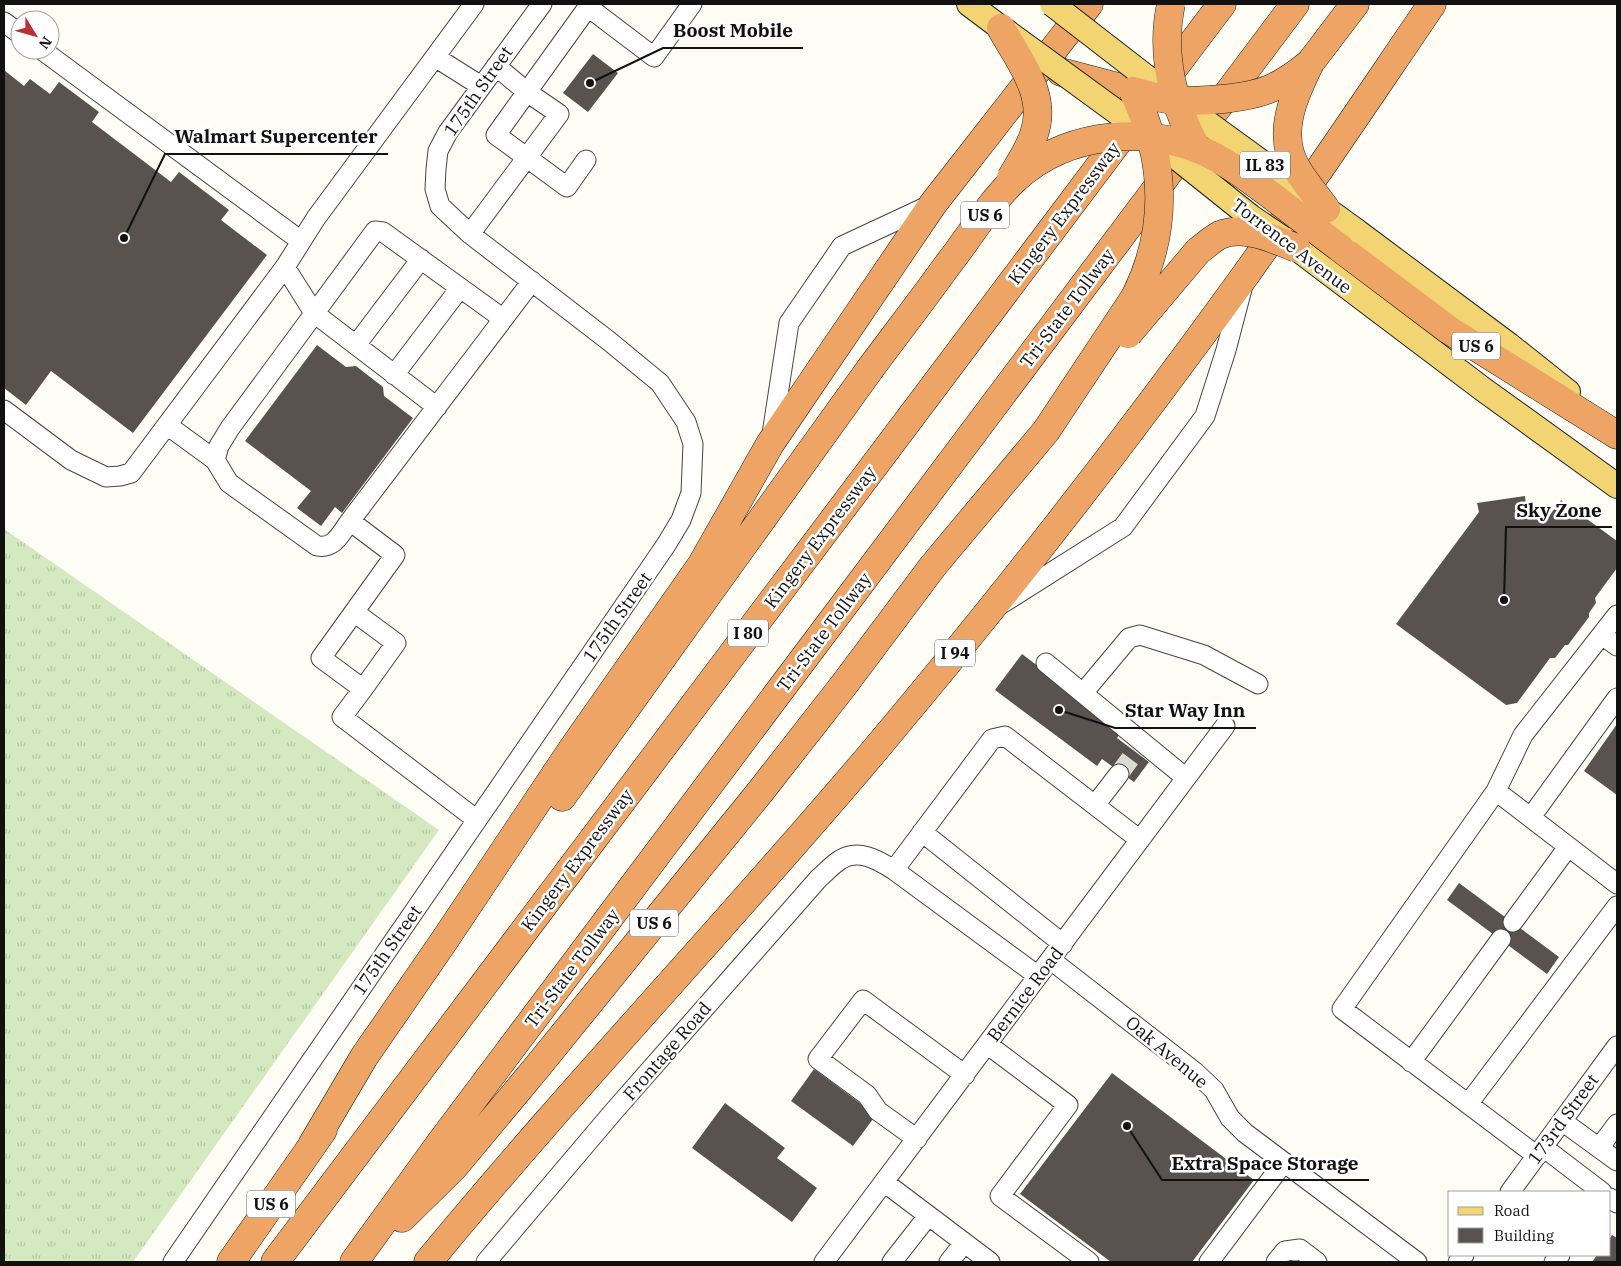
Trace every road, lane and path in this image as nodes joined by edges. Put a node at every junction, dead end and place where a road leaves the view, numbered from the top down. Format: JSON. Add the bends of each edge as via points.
{"nodes":[{"id":1,"x":474,"y":4,"type":"edge"},
{"id":2,"x":542,"y":4,"type":"edge"},
{"id":3,"x":692,"y":4,"type":"edge"},
{"id":4,"x":969,"y":4,"type":"edge"},
{"id":5,"x":1052,"y":4,"type":"edge"},
{"id":6,"x":1089,"y":4,"type":"edge"},
{"id":7,"x":1170,"y":4,"type":"edge"},
{"id":8,"x":1222,"y":4,"type":"edge"},
{"id":9,"x":1295,"y":4,"type":"edge"},
{"id":10,"x":1355,"y":4,"type":"edge"},
{"id":11,"x":1432,"y":4,"type":"edge"},
{"id":12,"x":587,"y":5,"type":"edge"},
{"id":13,"x":1001,"y":28,"type":"junction"},
{"id":14,"x":1091,"y":34,"type":"junction"},
{"id":15,"x":435,"y":57,"type":"junction"},
{"id":16,"x":56,"y":60,"type":"edge"},
{"id":17,"x":1310,"y":63,"type":"junction"},
{"id":18,"x":496,"y":66,"type":"junction"},
{"id":19,"x":1061,"y":72,"type":"junction"},
{"id":20,"x":481,"y":86,"type":"junction"},
{"id":21,"x":1133,"y":91,"type":"junction"},
{"id":22,"x":527,"y":92,"type":"junction"},
{"id":23,"x":1176,"y":100,"type":"junction"},
{"id":24,"x":1151,"y":137,"type":"junction"},
{"id":25,"x":1197,"y":149,"type":"junction"},
{"id":26,"x":526,"y":158,"type":"junction"},
{"id":27,"x":586,"y":160,"type":"dead end"},
{"id":28,"x":1004,"y":190,"type":"junction"},
{"id":29,"x":933,"y":204,"type":"junction"},
{"id":30,"x":1326,"y":208,"type":"junction"},
{"id":31,"x":1251,"y":217,"type":"junction"},
{"id":32,"x":470,"y":234,"type":"junction"},
{"id":33,"x":301,"y":241,"type":"junction"},
{"id":34,"x":1296,"y":248,"type":"junction"},
{"id":35,"x":1340,"y":249,"type":"junction"},
{"id":36,"x":421,"y":259,"type":"junction"},
{"id":37,"x":285,"y":267,"type":"junction"},
{"id":38,"x":1246,"y":274,"type":"junction"},
{"id":39,"x":532,"y":281,"type":"junction"},
{"id":40,"x":460,"y":288,"type":"junction"},
{"id":41,"x":314,"y":313,"type":"junction"},
{"id":42,"x":502,"y":318,"type":"junction"},
{"id":43,"x":356,"y":345,"type":"junction"},
{"id":44,"x":394,"y":375,"type":"junction"},
{"id":45,"x":438,"y":408,"type":"junction"},
{"id":46,"x":4,"y":410,"type":"edge"},
{"id":47,"x":168,"y":425,"type":"junction"},
{"id":48,"x":1046,"y":431,"type":"junction"},
{"id":49,"x":1617,"y":434,"type":"edge"},
{"id":50,"x":770,"y":444,"type":"junction"},
{"id":51,"x":215,"y":460,"type":"junction"},
{"id":52,"x":1617,"y":486,"type":"edge"},
{"id":53,"x":350,"y":522,"type":"junction"},
{"id":54,"x":354,"y":612,"type":"junction"},
{"id":55,"x":988,"y":613,"type":"junction"},
{"id":56,"x":1617,"y":616,"type":"edge"},
{"id":57,"x":1610,"y":641,"type":"edge"},
{"id":58,"x":1046,"y":663,"type":"dead end"},
{"id":59,"x":1258,"y":684,"type":"dead end"},
{"id":60,"x":363,"y":689,"type":"junction"},
{"id":61,"x":1082,"y":693,"type":"junction"},
{"id":62,"x":1617,"y":698,"type":"edge"},
{"id":63,"x":1226,"y":726,"type":"dead end"},
{"id":64,"x":1118,"y":774,"type":"tunnel mouth"},
{"id":65,"x":1186,"y":778,"type":"junction"},
{"id":66,"x":1496,"y":792,"type":"junction"},
{"id":67,"x":1095,"y":805,"type":"junction"},
{"id":68,"x":1531,"y":817,"type":"junction"},
{"id":69,"x":477,"y":820,"type":"junction"},
{"id":70,"x":922,"y":832,"type":"junction"},
{"id":71,"x":1140,"y":840,"type":"junction"},
{"id":72,"x":1568,"y":847,"type":"junction"},
{"id":73,"x":894,"y":870,"type":"junction"},
{"id":74,"x":1616,"y":879,"type":"edge"},
{"id":75,"x":1617,"y":906,"type":"edge"},
{"id":76,"x":1513,"y":922,"type":"dead end"},
{"id":77,"x":1501,"y":939,"type":"dead end"},
{"id":78,"x":1063,"y":944,"type":"junction"},
{"id":79,"x":1051,"y":960,"type":"junction"},
{"id":80,"x":1038,"y":976,"type":"junction"},
{"id":81,"x":987,"y":1044,"type":"junction"},
{"id":82,"x":1615,"y":1054,"type":"edge"},
{"id":83,"x":1411,"y":1062,"type":"junction"},
{"id":84,"x":965,"y":1075,"type":"junction"},
{"id":85,"x":1468,"y":1104,"type":"junction"},
{"id":86,"x":1562,"y":1121,"type":"junction"},
{"id":87,"x":1617,"y":1124,"type":"edge"},
{"id":88,"x":917,"y":1138,"type":"junction"},
{"id":89,"x":312,"y":1146,"type":"junction"},
{"id":90,"x":1599,"y":1148,"type":"junction"},
{"id":91,"x":1540,"y":1152,"type":"junction"},
{"id":92,"x":1284,"y":1162,"type":"junction"},
{"id":93,"x":1617,"y":1162,"type":"edge"},
{"id":94,"x":884,"y":1182,"type":"junction"},
{"id":95,"x":1511,"y":1191,"type":"edge"},
{"id":96,"x":1600,"y":1191,"type":"edge"},
{"id":97,"x":928,"y":1216,"type":"junction"},
{"id":98,"x":964,"y":1243,"type":"junction"},
{"id":99,"x":173,"y":1262,"type":"edge"},
{"id":100,"x":231,"y":1262,"type":"edge"},
{"id":101,"x":275,"y":1262,"type":"edge"},
{"id":102,"x":355,"y":1262,"type":"edge"},
{"id":103,"x":428,"y":1262,"type":"edge"},
{"id":104,"x":486,"y":1262,"type":"edge"},
{"id":105,"x":824,"y":1262,"type":"edge"},
{"id":106,"x":892,"y":1262,"type":"edge"},
{"id":107,"x":949,"y":1262,"type":"edge"},
{"id":108,"x":990,"y":1262,"type":"edge"},
{"id":109,"x":1089,"y":1262,"type":"edge"},
{"id":110,"x":1209,"y":1262,"type":"edge"},
{"id":111,"x":1276,"y":1262,"type":"edge"},
{"id":112,"x":1317,"y":1262,"type":"edge"},
{"id":113,"x":1417,"y":1262,"type":"edge"}],
"edges":[{"from":1,"to":15,"type":"street"},
{"from":2,"to":18,"type":"street","name":"175th Street"},
{"from":3,"to":12,"type":"street","via":[[654,57]]},
{"from":4,"to":13,"type":"main road","name":"Torrence Avenue","number":"IL 83"},
{"from":5,"to":14,"type":"main road","name":"Torrence Avenue","number":"IL 83","bridge":true},
{"from":6,"to":29,"type":"highway"},
{"from":7,"to":23,"type":"highway","bridge":true,"via":[[1167,58]]},
{"from":8,"to":101,"type":"highway","name":"Kingery Expressway","number":"I 80"},
{"from":9,"to":102,"type":"highway","name":"Tri-State Tollway","via":[[441,1142]]},
{"from":10,"to":17,"type":"highway"},
{"from":11,"to":38,"type":"highway","number":"I 94"},
{"from":12,"to":22,"type":"street"},
{"from":13,"to":19,"type":"main road","name":"Torrence Avenue","number":"IL 83","bridge":true},
{"from":13,"to":28,"type":"highway","bridge":true,"via":[[1033,86],[1039,110],[1030,144]]},
{"from":14,"to":21,"type":"highway","bridge":true},
{"from":14,"to":23,"type":"main road","name":"Torrence Avenue","number":"IL 83","bridge":true},
{"from":15,"to":20,"type":"street"},
{"from":15,"to":33,"type":"street"},
{"from":16,"to":33,"type":"street"},
{"from":17,"to":23,"type":"highway","bridge":true,"via":[[1285,81],[1261,92],[1215,99]]},
{"from":17,"to":30,"type":"highway","bridge":true,"via":[[1289,119],[1288,142],[1302,176]]},
{"from":18,"to":20,"type":"street","name":"175th Street"},
{"from":18,"to":22,"type":"street"},
{"from":19,"to":21,"type":"highway","bridge":true},
{"from":19,"to":24,"type":"main road","name":"Torrence Avenue","number":"IL 83","bridge":true},
{"from":20,"to":32,"type":"street","name":"175th Street","via":[[448,132],[438,151],[436,168],[435,189],[440,206]]},
{"from":21,"to":23,"type":"highway","bridge":true},
{"from":21,"to":24,"type":"highway","bridge":true},
{"from":22,"to":26,"type":"street","via":[[496,136]]},
{"from":22,"to":26,"type":"street","via":[[559,114]]},
{"from":23,"to":25,"type":"highway","bridge":true},
{"from":23,"to":30,"type":"main road","name":"Torrence Avenue","number":"IL 83","bridge":true},
{"from":24,"to":25,"type":"highway","number":"US 6","bridge":true},
{"from":24,"to":28,"type":"highway","number":"US 6","bridge":true,"via":[[1112,137],[1073,145],[1033,165]]},
{"from":24,"to":31,"type":"main road","name":"Torrence Avenue","number":"IL 83","bridge":true},
{"from":24,"to":48,"type":"highway","bridge":true,"via":[[1160,202],[1154,247],[1145,276],[1135,297]]},
{"from":25,"to":31,"type":"highway","bridge":true},
{"from":25,"to":35,"type":"highway","number":"US 6","bridge":true,"via":[[1237,170]]},
{"from":26,"to":27,"type":"street","via":[[567,187]]},
{"from":26,"to":32,"type":"street"},
{"from":28,"to":89,"type":"highway","number":"US 6","bridge":true,"via":[[870,369]]},
{"from":29,"to":50,"type":"highway"},
{"from":29,"to":50,"type":"street","via":[[842,246],[789,323]]},
{"from":30,"to":35,"type":"main road","name":"Torrence Avenue","number":"IL 83","bridge":true},
{"from":31,"to":34,"type":"main road","name":"Torrence Avenue","number":"IL 83","bridge":true},
{"from":32,"to":39,"type":"street","name":"175th Street"},
{"from":33,"to":37,"type":"street"},
{"from":34,"to":35,"type":"main road","name":"Torrence Avenue","number":"US 6"},
{"from":34,"to":48,"type":"highway","number":"US 6","bridge":true,"via":[[1240,232],[1221,235],[1210,241]]},
{"from":35,"to":49,"type":"highway","number":"US 6","via":[[1449,330]]},
{"from":35,"to":52,"type":"main road","name":"Torrence Avenue","number":"US 6","via":[[1484,390]]},
{"from":36,"to":40,"type":"street"},
{"from":36,"to":41,"type":"street","via":[[383,232],[374,231]]},
{"from":36,"to":43,"type":"street"},
{"from":37,"to":41,"type":"street"},
{"from":37,"to":47,"type":"street"},
{"from":38,"to":55,"type":"highway","number":"I 94","via":[[1102,468]]},
{"from":38,"to":55,"type":"street","via":[[1205,416],[1123,527]]},
{"from":39,"to":42,"type":"street"},
{"from":39,"to":69,"type":"street","name":"175th Street","via":[[660,383],[686,422],[694,444],[691,492],[681,520],[666,545]]},
{"from":40,"to":42,"type":"street"},
{"from":40,"to":44,"type":"street"},
{"from":41,"to":43,"type":"street"},
{"from":41,"to":51,"type":"street","via":[[230,428]]},
{"from":42,"to":45,"type":"street"},
{"from":43,"to":44,"type":"street"},
{"from":44,"to":45,"type":"street"},
{"from":45,"to":53,"type":"street"},
{"from":46,"to":47,"type":"street","via":[[71,460],[106,477],[131,473]]},
{"from":47,"to":51,"type":"street"},
{"from":48,"to":102,"type":"highway","number":"US 6","via":[[933,566],[766,784],[459,1161]]},
{"from":50,"to":89,"type":"highway","via":[[702,564],[364,1057]]},
{"from":51,"to":53,"type":"street","via":[[229,483],[317,546],[333,544]]},
{"from":53,"to":54,"type":"street","via":[[395,555]]},
{"from":54,"to":60,"type":"street","via":[[321,658]]},
{"from":54,"to":60,"type":"street","via":[[396,643]]},
{"from":55,"to":103,"type":"highway","number":"I 94","via":[[875,750],[593,1069]]},
{"from":56,"to":57,"type":"street"},
{"from":57,"to":66,"type":"street","via":[[1523,735]]},
{"from":58,"to":61,"type":"street"},
{"from":59,"to":61,"type":"street","via":[[1204,655],[1140,635],[1129,638]]},
{"from":60,"to":69,"type":"street","via":[[342,716]]},
{"from":61,"to":65,"type":"street","via":[[1139,747]]},
{"from":62,"to":68,"type":"street"},
{"from":63,"to":65,"type":"street","name":"Bernice Road"},
{"from":64,"to":67,"type":"street"},
{"from":65,"to":71,"type":"street","name":"Bernice Road"},
{"from":66,"to":68,"type":"street"},
{"from":66,"to":83,"type":"street","via":[[1342,1010]]},
{"from":67,"to":70,"type":"street","via":[[1005,736],[992,740]]},
{"from":67,"to":71,"type":"street"},
{"from":68,"to":72,"type":"street"},
{"from":69,"to":99,"type":"street","name":"175th Street"},
{"from":70,"to":73,"type":"street"},
{"from":70,"to":78,"type":"street"},
{"from":71,"to":78,"type":"street","name":"Bernice Road"},
{"from":72,"to":74,"type":"street"},
{"from":72,"to":76,"type":"street"},
{"from":73,"to":80,"type":"street"},
{"from":73,"to":104,"type":"street","name":"Frontage Road","via":[[878,860],[858,855],[840,860],[819,878]]},
{"from":75,"to":85,"type":"street"},
{"from":77,"to":83,"type":"street"},
{"from":78,"to":79,"type":"street","name":"Bernice Road"},
{"from":79,"to":80,"type":"street","name":"Bernice Road"},
{"from":79,"to":92,"type":"street","name":"Oak Avenue","via":[[1195,1072],[1214,1090],[1230,1118]]},
{"from":80,"to":81,"type":"street","name":"Bernice Road"},
{"from":81,"to":84,"type":"street","name":"Bernice Road"},
{"from":81,"to":109,"type":"street","via":[[1068,1105],[1000,1196]]},
{"from":82,"to":86,"type":"street","name":"173rd Street"},
{"from":83,"to":85,"type":"street"},
{"from":84,"to":88,"type":"street","name":"Bernice Road"},
{"from":84,"to":88,"type":"street","via":[[863,1000],[829,1044],[818,1059],[867,1095],[878,1111]]},
{"from":85,"to":91,"type":"street"},
{"from":86,"to":90,"type":"street"},
{"from":86,"to":91,"type":"street","name":"173rd Street"},
{"from":87,"to":90,"type":"street"},
{"from":88,"to":94,"type":"street","name":"Bernice Road"},
{"from":89,"to":100,"type":"highway","number":"US 6"},
{"from":90,"to":93,"type":"street"},
{"from":91,"to":95,"type":"street","name":"173rd Street"},
{"from":91,"to":96,"type":"street"},
{"from":92,"to":110,"type":"street"},
{"from":92,"to":113,"type":"street","name":"Oak Avenue"},
{"from":94,"to":97,"type":"street"},
{"from":94,"to":105,"type":"street","name":"Bernice Road"},
{"from":97,"to":98,"type":"street"},
{"from":97,"to":106,"type":"street"},
{"from":98,"to":107,"type":"street"},
{"from":98,"to":108,"type":"street"},
{"from":111,"to":112,"type":"street","via":[[1285,1251],[1300,1249]]}]}
